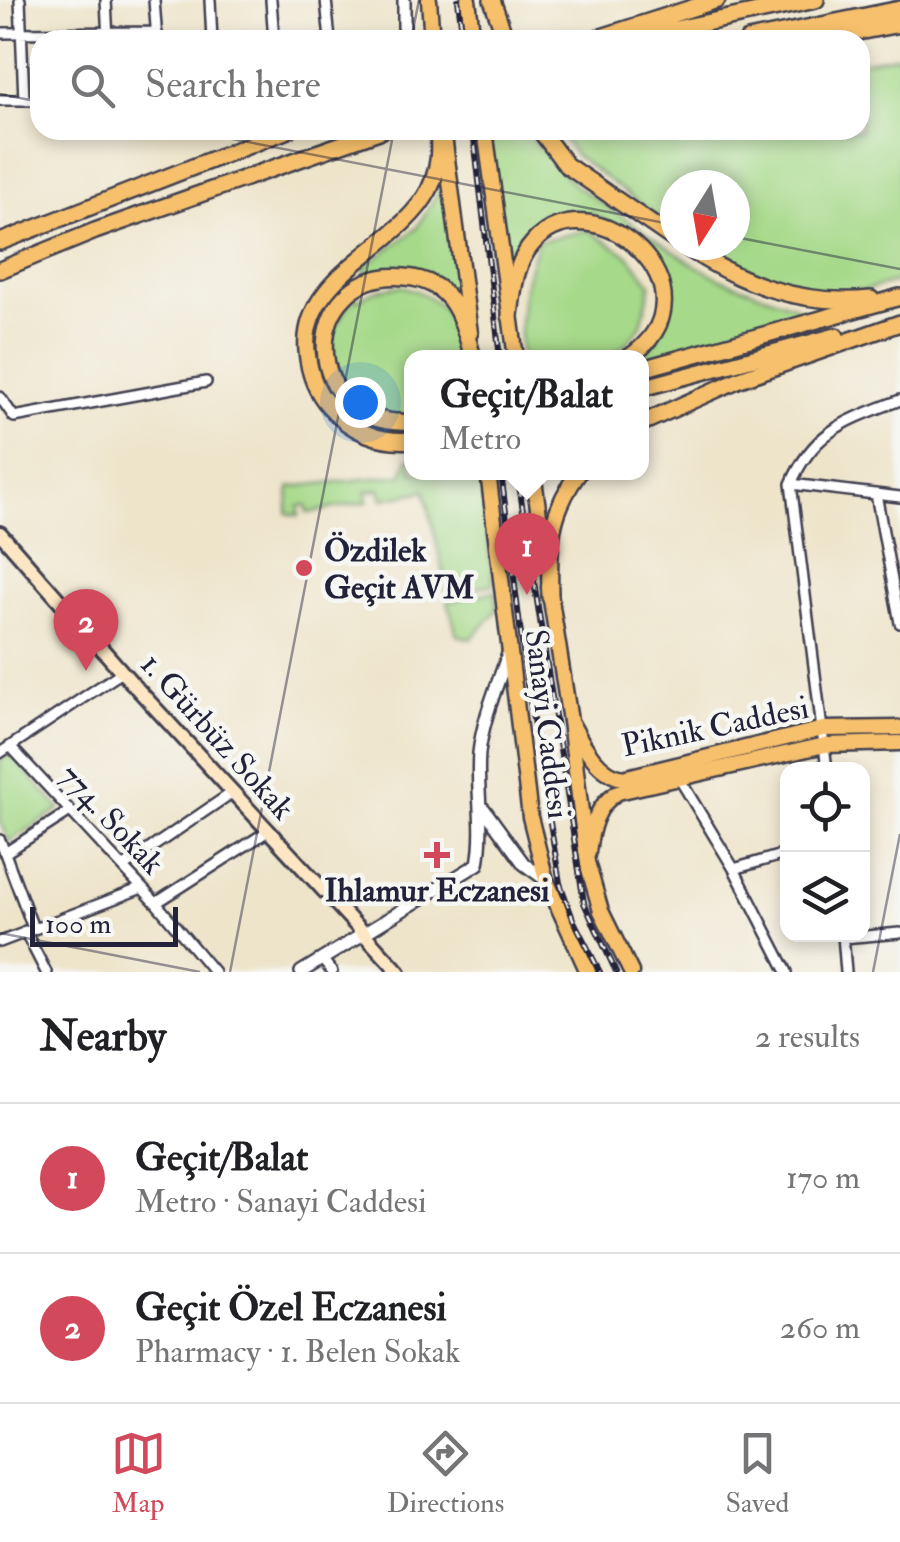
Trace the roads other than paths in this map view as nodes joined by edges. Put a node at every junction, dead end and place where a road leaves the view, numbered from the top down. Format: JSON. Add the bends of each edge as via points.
{"nodes":[{"id":1,"x":20,"y":0,"type":"edge"},
{"id":2,"x":106,"y":0,"type":"edge"},
{"id":3,"x":143,"y":0,"type":"edge"},
{"id":4,"x":210,"y":0,"type":"edge"},
{"id":5,"x":270,"y":0,"type":"edge"},
{"id":6,"x":326,"y":0,"type":"edge"},
{"id":7,"x":404,"y":0,"type":"edge"},
{"id":8,"x":429,"y":0,"type":"edge"},
{"id":9,"x":468,"y":0,"type":"edge"},
{"id":10,"x":492,"y":0,"type":"edge"},
{"id":11,"x":717,"y":0,"type":"edge"},
{"id":12,"x":816,"y":0,"type":"edge"},
{"id":13,"x":154,"y":5,"type":"edge"},
{"id":14,"x":900,"y":10,"type":"edge"},
{"id":15,"x":900,"y":24,"type":"edge"},
{"id":16,"x":108,"y":30,"type":"edge"},
{"id":17,"x":156,"y":30,"type":"edge"},
{"id":18,"x":212,"y":30,"type":"edge"},
{"id":19,"x":273,"y":30,"type":"edge"},
{"id":20,"x":329,"y":30,"type":"edge"},
{"id":21,"x":404,"y":30,"type":"edge"},
{"id":22,"x":431,"y":30,"type":"edge"},
{"id":23,"x":472,"y":30,"type":"edge"},
{"id":24,"x":502,"y":30,"type":"edge"},
{"id":25,"x":623,"y":30,"type":"edge"},
{"id":26,"x":670,"y":30,"type":"edge"},
{"id":27,"x":799,"y":30,"type":"edge"},
{"id":28,"x":868,"y":30,"type":"edge"},
{"id":29,"x":22,"y":33,"type":"junction"},
{"id":30,"x":30,"y":33,"type":"edge"},
{"id":31,"x":0,"y":34,"type":"edge"},
{"id":32,"x":0,"y":100,"type":"edge"},
{"id":33,"x":24,"y":100,"type":"junction"},
{"id":34,"x":30,"y":100,"type":"edge"},
{"id":35,"x":262,"y":140,"type":"edge"},
{"id":36,"x":354,"y":140,"type":"edge"},
{"id":37,"x":441,"y":140,"type":"edge"},
{"id":38,"x":442,"y":140,"type":"edge"},
{"id":39,"x":486,"y":140,"type":"edge"},
{"id":40,"x":547,"y":140,"type":"edge"},
{"id":41,"x":660,"y":230,"type":"edge"},
{"id":42,"x":0,"y":242,"type":"edge"},
{"id":43,"x":706,"y":260,"type":"edge"},
{"id":44,"x":0,"y":270,"type":"edge"},
{"id":45,"x":900,"y":296,"type":"edge"},
{"id":46,"x":510,"y":316,"type":"junction"},
{"id":47,"x":900,"y":322,"type":"edge"},
{"id":48,"x":471,"y":350,"type":"edge"},
{"id":49,"x":472,"y":350,"type":"edge"},
{"id":50,"x":515,"y":350,"type":"edge"},
{"id":51,"x":636,"y":350,"type":"edge"},
{"id":52,"x":649,"y":367,"type":"edge"},
{"id":53,"x":206,"y":382,"type":"dead end"},
{"id":54,"x":649,"y":386,"type":"edge"},
{"id":55,"x":0,"y":397,"type":"edge"},
{"id":56,"x":900,"y":400,"type":"edge"},
{"id":57,"x":649,"y":420,"type":"edge"},
{"id":58,"x":404,"y":422,"type":"edge"},
{"id":59,"x":404,"y":441,"type":"edge"},
{"id":60,"x":489,"y":480,"type":"edge"},
{"id":61,"x":533,"y":480,"type":"edge"},
{"id":62,"x":573,"y":480,"type":"edge"},
{"id":63,"x":791,"y":484,"type":"junction"},
{"id":64,"x":876,"y":494,"type":"junction"},
{"id":65,"x":900,"y":497,"type":"edge"},
{"id":66,"x":1,"y":537,"type":"edge"},
{"id":67,"x":550,"y":597,"type":"junction"},
{"id":68,"x":900,"y":623,"type":"edge"},
{"id":69,"x":510,"y":650,"type":"junction"},
{"id":70,"x":122,"y":672,"type":"junction"},
{"id":71,"x":570,"y":720,"type":"junction"},
{"id":72,"x":900,"y":728,"type":"edge"},
{"id":73,"x":824,"y":737,"type":"junction"},
{"id":74,"x":900,"y":742,"type":"edge"},
{"id":75,"x":10,"y":747,"type":"junction"},
{"id":76,"x":0,"y":753,"type":"edge"},
{"id":77,"x":826,"y":762,"type":"edge"},
{"id":78,"x":679,"y":778,"type":"junction"},
{"id":79,"x":233,"y":792,"type":"junction"},
{"id":80,"x":481,"y":806,"type":"junction"},
{"id":81,"x":70,"y":811,"type":"junction"},
{"id":82,"x":268,"y":831,"type":"junction"},
{"id":83,"x":0,"y":840,"type":"edge"},
{"id":84,"x":5,"y":853,"type":"junction"},
{"id":85,"x":780,"y":855,"type":"edge"},
{"id":86,"x":587,"y":862,"type":"junction"},
{"id":87,"x":123,"y":867,"type":"junction"},
{"id":88,"x":734,"y":869,"type":"junction"},
{"id":89,"x":546,"y":880,"type":"junction"},
{"id":90,"x":142,"y":888,"type":"junction"},
{"id":91,"x":156,"y":903,"type":"junction"},
{"id":92,"x":29,"y":929,"type":"junction"},
{"id":93,"x":900,"y":933,"type":"edge"},
{"id":94,"x":362,"y":935,"type":"junction"},
{"id":95,"x":870,"y":935,"type":"edge"},
{"id":96,"x":0,"y":942,"type":"edge"},
{"id":97,"x":844,"y":942,"type":"edge"},
{"id":98,"x":323,"y":960,"type":"junction"},
{"id":99,"x":46,"y":972,"type":"edge"},
{"id":100,"x":214,"y":972,"type":"edge"},
{"id":101,"x":302,"y":972,"type":"edge"},
{"id":102,"x":332,"y":972,"type":"edge"},
{"id":103,"x":400,"y":972,"type":"edge"},
{"id":104,"x":588,"y":972,"type":"edge"},
{"id":105,"x":631,"y":972,"type":"edge"},
{"id":106,"x":787,"y":972,"type":"edge"},
{"id":107,"x":846,"y":972,"type":"edge"}],
"edges":[{"from":1,"to":29,"type":"street"},
{"from":2,"to":16,"type":"street"},
{"from":3,"to":13,"type":"street"},
{"from":4,"to":18,"type":"street"},
{"from":5,"to":19,"type":"street"},
{"from":6,"to":20,"type":"street"},
{"from":7,"to":21,"type":"street"},
{"from":8,"to":22,"type":"main road"},
{"from":9,"to":23,"type":"main road"},
{"from":10,"to":24,"type":"highway"},
{"from":11,"to":25,"type":"highway"},
{"from":12,"to":26,"type":"highway"},
{"from":13,"to":17,"type":"street"},
{"from":14,"to":27,"type":"highway"},
{"from":15,"to":28,"type":"highway"},
{"from":29,"to":30,"type":"street"},
{"from":29,"to":31,"type":"street"},
{"from":29,"to":33,"type":"street"},
{"from":32,"to":33,"type":"street"},
{"from":33,"to":34,"type":"street"},
{"from":35,"to":42,"type":"highway"},
{"from":36,"to":44,"type":"highway"},
{"from":37,"to":59,"type":"highway","via":[[428,192],[400,227],[331,286],[306,338],[309,372],[342,422]]},
{"from":38,"to":49,"type":"main road"},
{"from":39,"to":46,"type":"main road"},
{"from":40,"to":41,"type":"highway","via":[[566,165]]},
{"from":43,"to":45,"type":"highway","via":[[780,293],[832,301]]},
{"from":45,"to":52,"type":"highway"},
{"from":46,"to":50,"type":"main road"},
{"from":46,"to":51,"type":"highway","via":[[514,278],[533,242],[558,226],[592,223],[638,246],[660,277],[661,319]]},
{"from":47,"to":54,"type":"highway"},
{"from":47,"to":57,"type":"highway","via":[[740,379]]},
{"from":48,"to":58,"type":"highway","via":[[460,311],[440,289],[415,278],[359,283],[339,303],[323,354],[331,382],[366,414]]},
{"from":53,"to":55,"type":"street","via":[[14,417]]},
{"from":56,"to":63,"type":"street","via":[[828,431]]},
{"from":60,"to":69,"type":"main road","name":"Sanayi Caddesi"},
{"from":61,"to":67,"type":"main road","name":"Sanayi Caddesi"},
{"from":62,"to":67,"type":"highway","via":[[552,519]]},
{"from":63,"to":64,"type":"street"},
{"from":63,"to":73,"type":"street"},
{"from":64,"to":65,"type":"street"},
{"from":64,"to":68,"type":"street"},
{"from":66,"to":70,"type":"main road","name":"1. Gürbüz Sokak"},
{"from":67,"to":71,"type":"main road","name":"Sanayi Caddesi"},
{"from":69,"to":80,"type":"street","via":[[482,737]]},
{"from":69,"to":89,"type":"main road","name":"Sanayi Caddesi","via":[[526,793]]},
{"from":70,"to":75,"type":"street"},
{"from":70,"to":79,"type":"main road","name":"1. Gürbüz Sokak"},
{"from":71,"to":73,"type":"main road","name":"Piknik Caddesi","via":[[584,747],[623,778]]},
{"from":71,"to":86,"type":"main road","name":"Sanayi Caddesi"},
{"from":72,"to":73,"type":"main road","name":"Piknik Caddesi"},
{"from":73,"to":74,"type":"main road","name":"Piknik Caddesi"},
{"from":73,"to":77,"type":"street"},
{"from":73,"to":78,"type":"main road","name":"Piknik Caddesi"},
{"from":75,"to":76,"type":"street"},
{"from":75,"to":81,"type":"street","name":"774. Sokak"},
{"from":78,"to":86,"type":"main road","name":"Piknik Caddesi","via":[[610,797],[591,829]]},
{"from":78,"to":88,"type":"street"},
{"from":79,"to":82,"type":"main road","name":"1. Gürbüz Sokak"},
{"from":79,"to":87,"type":"street"},
{"from":80,"to":89,"type":"street","via":[[524,864]]},
{"from":80,"to":94,"type":"street","via":[[478,864]]},
{"from":81,"to":84,"type":"street"},
{"from":81,"to":87,"type":"street","name":"774. Sokak"},
{"from":82,"to":91,"type":"street"},
{"from":82,"to":94,"type":"main road","name":"1. Gürbüz Sokak"},
{"from":83,"to":84,"type":"street"},
{"from":84,"to":92,"type":"street"},
{"from":85,"to":88,"type":"street"},
{"from":86,"to":105,"type":"main road","name":"Sanayi Caddesi"},
{"from":87,"to":90,"type":"street","name":"774. Sokak"},
{"from":88,"to":106,"type":"street"},
{"from":89,"to":104,"type":"main road","name":"Sanayi Caddesi"},
{"from":90,"to":91,"type":"street","name":"774. Sokak"},
{"from":90,"to":92,"type":"street"},
{"from":91,"to":100,"type":"street","name":"774. Sokak"},
{"from":92,"to":96,"type":"street"},
{"from":92,"to":99,"type":"street"},
{"from":93,"to":95,"type":"street"},
{"from":94,"to":98,"type":"street"},
{"from":94,"to":103,"type":"main road","name":"1. Gürbüz Sokak"},
{"from":97,"to":107,"type":"street"},
{"from":98,"to":101,"type":"street"},
{"from":98,"to":102,"type":"street"}]}
